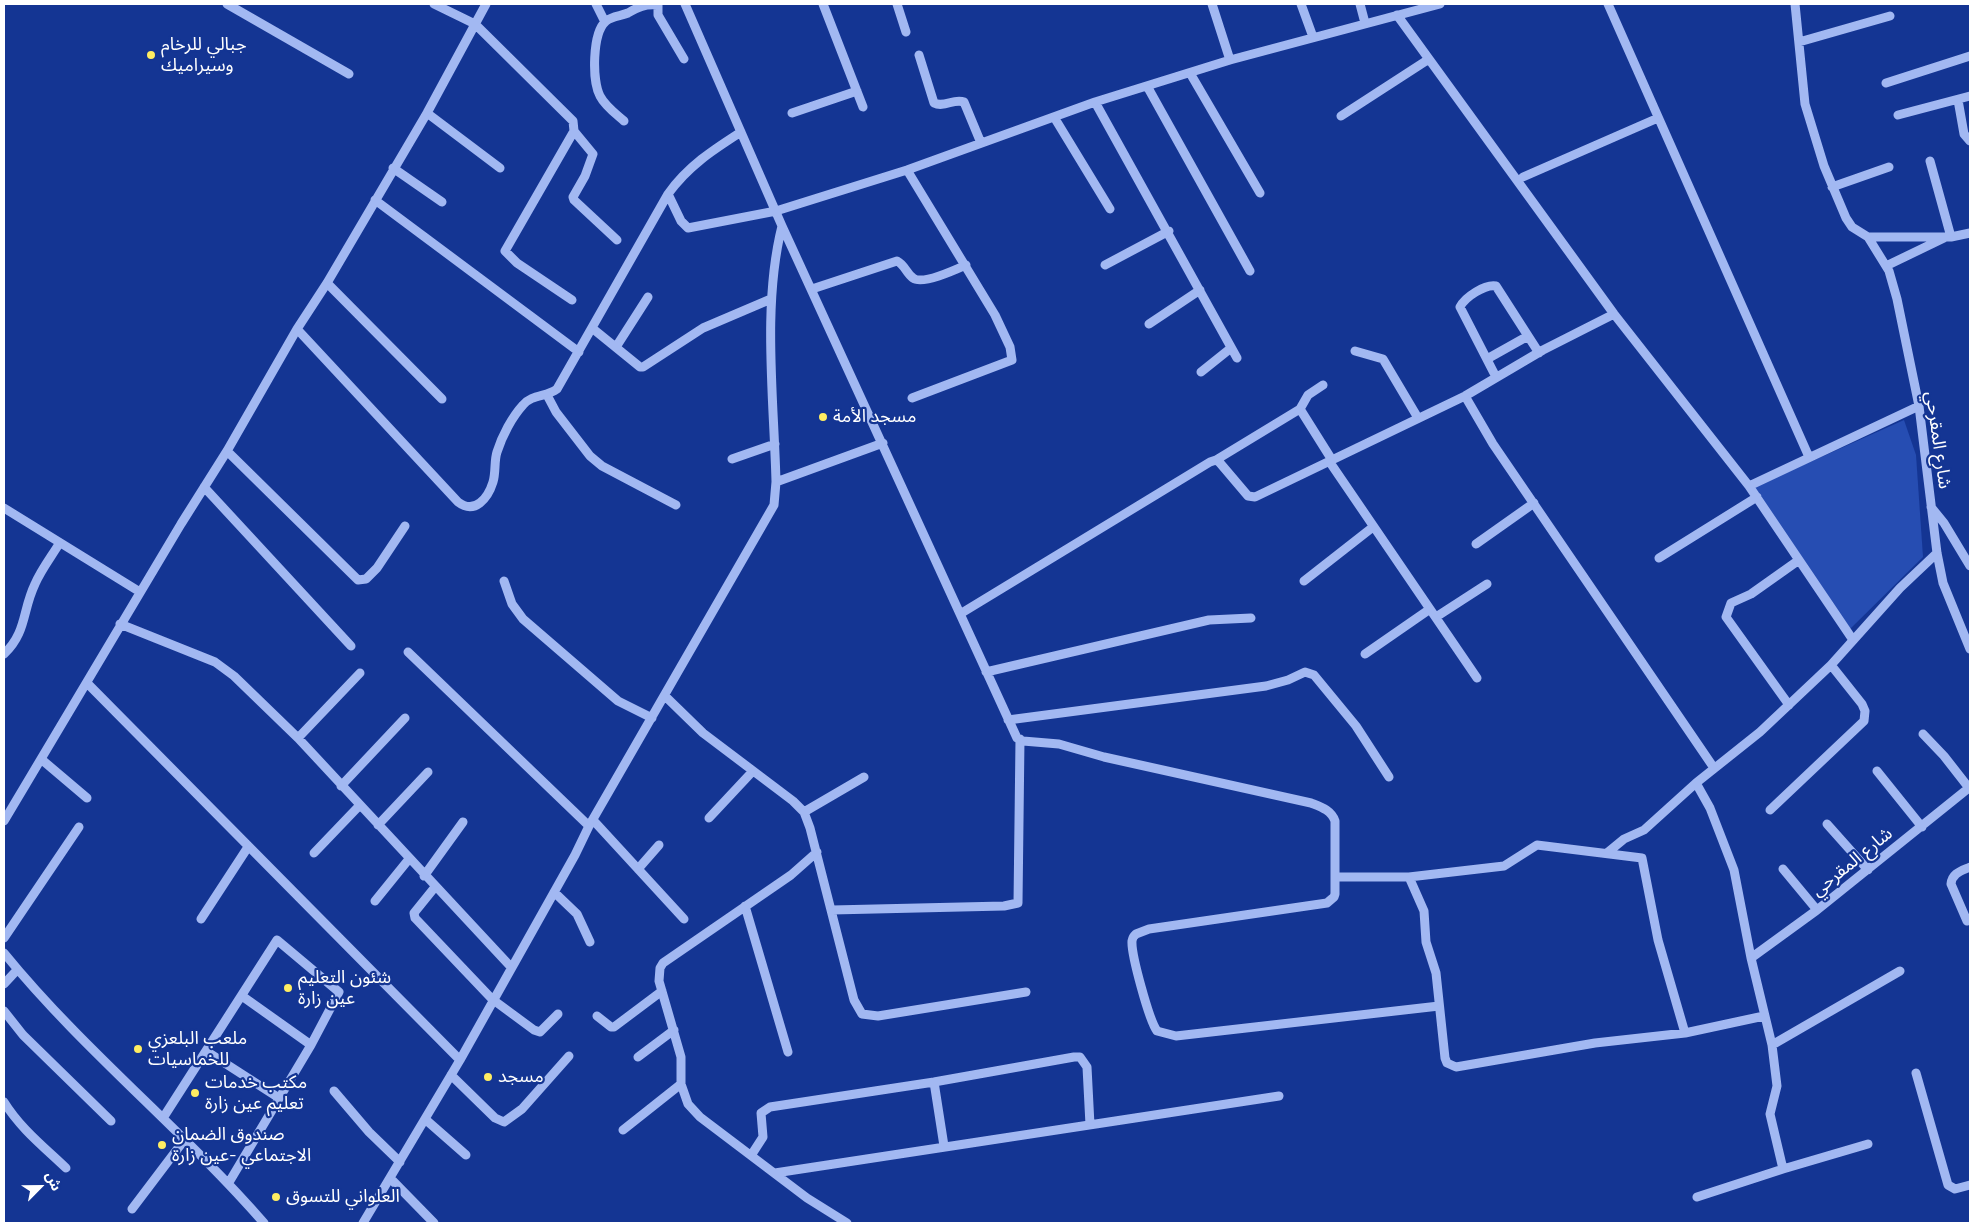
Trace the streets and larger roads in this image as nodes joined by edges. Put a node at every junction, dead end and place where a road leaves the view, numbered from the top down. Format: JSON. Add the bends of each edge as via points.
{"nodes":[{"id":1,"x":227,"y":4,"type":"edge"},
{"id":2,"x":434,"y":4,"type":"edge"},
{"id":3,"x":486,"y":4,"type":"edge"},
{"id":4,"x":596,"y":4,"type":"edge"},
{"id":5,"x":657,"y":4,"type":"edge"},
{"id":6,"x":685,"y":4,"type":"edge"},
{"id":7,"x":823,"y":4,"type":"edge"},
{"id":8,"x":897,"y":4,"type":"edge"},
{"id":9,"x":1212,"y":4,"type":"edge"},
{"id":10,"x":1301,"y":4,"type":"edge"},
{"id":11,"x":1360,"y":4,"type":"edge"},
{"id":12,"x":1608,"y":4,"type":"edge"},
{"id":13,"x":1795,"y":4,"type":"edge"},
{"id":14,"x":1435,"y":5,"type":"edge"},
{"id":15,"x":1397,"y":15,"type":"junction"},
{"id":16,"x":1890,"y":16,"type":"dead end"},
{"id":17,"x":605,"y":22,"type":"junction"},
{"id":18,"x":474,"y":24,"type":"junction"},
{"id":19,"x":1365,"y":24,"type":"junction"},
{"id":20,"x":906,"y":32,"type":"dead end"},
{"id":21,"x":1313,"y":36,"type":"junction"},
{"id":22,"x":1799,"y":42,"type":"junction"},
{"id":23,"x":919,"y":55,"type":"dead end"},
{"id":24,"x":1970,"y":56,"type":"edge"},
{"id":25,"x":684,"y":58,"type":"dead end"},
{"id":26,"x":1429,"y":59,"type":"junction"},
{"id":27,"x":1230,"y":60,"type":"junction"},
{"id":28,"x":1190,"y":72,"type":"junction"},
{"id":29,"x":349,"y":74,"type":"dead end"},
{"id":30,"x":1886,"y":83,"type":"dead end"},
{"id":31,"x":1147,"y":86,"type":"junction"},
{"id":32,"x":857,"y":91,"type":"junction"},
{"id":33,"x":1970,"y":96,"type":"edge"},
{"id":34,"x":1958,"y":100,"type":"junction"},
{"id":35,"x":1096,"y":102,"type":"junction"},
{"id":36,"x":863,"y":107,"type":"dead end"},
{"id":37,"x":427,"y":113,"type":"junction"},
{"id":38,"x":792,"y":113,"type":"dead end"},
{"id":39,"x":1898,"y":115,"type":"dead end"},
{"id":40,"x":1341,"y":116,"type":"dead end"},
{"id":41,"x":1054,"y":117,"type":"junction"},
{"id":42,"x":1658,"y":118,"type":"junction"},
{"id":43,"x":624,"y":122,"type":"dead end"},
{"id":44,"x":574,"y":131,"type":"junction"},
{"id":45,"x":742,"y":132,"type":"junction"},
{"id":46,"x":1970,"y":141,"type":"edge"},
{"id":47,"x":981,"y":143,"type":"junction"},
{"id":48,"x":1930,"y":161,"type":"dead end"},
{"id":49,"x":1889,"y":167,"type":"dead end"},
{"id":50,"x":393,"y":168,"type":"junction"},
{"id":51,"x":500,"y":168,"type":"dead end"},
{"id":52,"x":907,"y":170,"type":"junction"},
{"id":53,"x":1524,"y":177,"type":"dead end"},
{"id":54,"x":1832,"y":187,"type":"junction"},
{"id":55,"x":1260,"y":193,"type":"dead end"},
{"id":56,"x":668,"y":194,"type":"junction"},
{"id":57,"x":375,"y":200,"type":"junction"},
{"id":58,"x":442,"y":202,"type":"dead end"},
{"id":59,"x":1110,"y":209,"type":"dead end"},
{"id":60,"x":776,"y":211,"type":"junction"},
{"id":61,"x":782,"y":226,"type":"junction"},
{"id":62,"x":1169,"y":232,"type":"junction"},
{"id":63,"x":1970,"y":232,"type":"edge"},
{"id":64,"x":1868,"y":237,"type":"junction"},
{"id":65,"x":1949,"y":237,"type":"junction"},
{"id":66,"x":617,"y":240,"type":"dead end"},
{"id":67,"x":966,"y":265,"type":"junction"},
{"id":68,"x":1105,"y":266,"type":"dead end"},
{"id":69,"x":1886,"y":266,"type":"junction"},
{"id":70,"x":1250,"y":271,"type":"dead end"},
{"id":71,"x":327,"y":283,"type":"junction"},
{"id":72,"x":812,"y":289,"type":"junction"},
{"id":73,"x":1200,"y":290,"type":"junction"},
{"id":74,"x":648,"y":297,"type":"dead end"},
{"id":75,"x":771,"y":299,"type":"junction"},
{"id":76,"x":572,"y":300,"type":"dead end"},
{"id":77,"x":1614,"y":314,"type":"junction"},
{"id":78,"x":1149,"y":324,"type":"dead end"},
{"id":79,"x":592,"y":328,"type":"junction"},
{"id":80,"x":297,"y":329,"type":"junction"},
{"id":81,"x":1528,"y":336,"type":"junction"},
{"id":82,"x":616,"y":347,"type":"junction"},
{"id":83,"x":1231,"y":348,"type":"junction"},
{"id":84,"x":1356,"y":351,"type":"dead end"},
{"id":85,"x":579,"y":352,"type":"junction"},
{"id":86,"x":1539,"y":353,"type":"junction"},
{"id":87,"x":1237,"y":358,"type":"dead end"},
{"id":88,"x":1487,"y":359,"type":"junction"},
{"id":89,"x":1201,"y":372,"type":"dead end"},
{"id":90,"x":1496,"y":377,"type":"junction"},
{"id":91,"x":1323,"y":385,"type":"dead end"},
{"id":92,"x":547,"y":395,"type":"junction"},
{"id":93,"x":1465,"y":396,"type":"junction"},
{"id":94,"x":912,"y":398,"type":"dead end"},
{"id":95,"x":442,"y":399,"type":"dead end"},
{"id":96,"x":1919,"y":406,"type":"junction"},
{"id":97,"x":1300,"y":409,"type":"junction"},
{"id":98,"x":1418,"y":418,"type":"junction"},
{"id":99,"x":883,"y":443,"type":"junction"},
{"id":100,"x":775,"y":444,"type":"junction"},
{"id":101,"x":228,"y":451,"type":"junction"},
{"id":102,"x":1809,"y":457,"type":"junction"},
{"id":103,"x":732,"y":459,"type":"dead end"},
{"id":104,"x":1216,"y":460,"type":"junction"},
{"id":105,"x":1331,"y":460,"type":"junction"},
{"id":106,"x":776,"y":482,"type":"junction"},
{"id":107,"x":1749,"y":486,"type":"junction"},
{"id":108,"x":204,"y":487,"type":"junction"},
{"id":109,"x":1757,"y":497,"type":"junction"},
{"id":110,"x":1534,"y":503,"type":"junction"},
{"id":111,"x":676,"y":506,"type":"dead end"},
{"id":112,"x":1931,"y":507,"type":"junction"},
{"id":113,"x":4,"y":508,"type":"edge"},
{"id":114,"x":405,"y":526,"type":"dead end"},
{"id":115,"x":1374,"y":527,"type":"junction"},
{"id":116,"x":59,"y":544,"type":"junction"},
{"id":117,"x":1476,"y":544,"type":"dead end"},
{"id":118,"x":1937,"y":553,"type":"junction"},
{"id":119,"x":1659,"y":558,"type":"dead end"},
{"id":120,"x":1799,"y":560,"type":"junction"},
{"id":121,"x":1970,"y":566,"type":"edge"},
{"id":122,"x":504,"y":581,"type":"dead end"},
{"id":123,"x":1304,"y":581,"type":"dead end"},
{"id":124,"x":1488,"y":584,"type":"dead end"},
{"id":125,"x":140,"y":592,"type":"junction"},
{"id":126,"x":1430,"y":609,"type":"junction"},
{"id":127,"x":960,"y":614,"type":"junction"},
{"id":128,"x":1251,"y":618,"type":"dead end"},
{"id":129,"x":1436,"y":618,"type":"junction"},
{"id":130,"x":120,"y":624,"type":"junction"},
{"id":131,"x":1853,"y":640,"type":"junction"},
{"id":132,"x":351,"y":646,"type":"dead end"},
{"id":133,"x":1970,"y":649,"type":"edge"},
{"id":134,"x":408,"y":652,"type":"dead end"},
{"id":135,"x":4,"y":654,"type":"edge"},
{"id":136,"x":1365,"y":654,"type":"dead end"},
{"id":137,"x":1831,"y":665,"type":"junction"},
{"id":138,"x":986,"y":672,"type":"junction"},
{"id":139,"x":360,"y":674,"type":"dead end"},
{"id":140,"x":1477,"y":678,"type":"dead end"},
{"id":141,"x":86,"y":683,"type":"junction"},
{"id":142,"x":665,"y":696,"type":"junction"},
{"id":143,"x":1790,"y":705,"type":"junction"},
{"id":144,"x":405,"y":718,"type":"dead end"},
{"id":145,"x":652,"y":718,"type":"junction"},
{"id":146,"x":1008,"y":720,"type":"junction"},
{"id":147,"x":1922,"y":734,"type":"dead end"},
{"id":148,"x":298,"y":738,"type":"junction"},
{"id":149,"x":1020,"y":739,"type":"junction"},
{"id":150,"x":41,"y":759,"type":"junction"},
{"id":151,"x":1714,"y":768,"type":"junction"},
{"id":152,"x":1877,"y":771,"type":"dead end"},
{"id":153,"x":428,"y":772,"type":"dead end"},
{"id":154,"x":752,"y":772,"type":"junction"},
{"id":155,"x":864,"y":776,"type":"dead end"},
{"id":156,"x":1389,"y":777,"type":"dead end"},
{"id":157,"x":1696,"y":783,"type":"junction"},
{"id":158,"x":340,"y":786,"type":"junction"},
{"id":159,"x":1969,"y":788,"type":"edge"},
{"id":160,"x":87,"y":798,"type":"dead end"},
{"id":161,"x":359,"y":806,"type":"junction"},
{"id":162,"x":1770,"y":810,"type":"dead end"},
{"id":163,"x":804,"y":812,"type":"junction"},
{"id":164,"x":708,"y":818,"type":"dead end"},
{"id":165,"x":4,"y":821,"type":"edge"},
{"id":166,"x":462,"y":822,"type":"dead end"},
{"id":167,"x":591,"y":823,"type":"junction"},
{"id":168,"x":1827,"y":824,"type":"dead end"},
{"id":169,"x":378,"y":825,"type":"junction"},
{"id":170,"x":78,"y":827,"type":"dead end"},
{"id":171,"x":1922,"y":827,"type":"junction"},
{"id":172,"x":659,"y":845,"type":"dead end"},
{"id":173,"x":248,"y":847,"type":"junction"},
{"id":174,"x":314,"y":852,"type":"dead end"},
{"id":175,"x":817,"y":852,"type":"junction"},
{"id":176,"x":1607,"y":853,"type":"junction"},
{"id":177,"x":409,"y":859,"type":"junction"},
{"id":178,"x":1970,"y":866,"type":"edge"},
{"id":179,"x":638,"y":869,"type":"junction"},
{"id":180,"x":1782,"y":869,"type":"dead end"},
{"id":181,"x":1868,"y":870,"type":"junction"},
{"id":182,"x":424,"y":876,"type":"junction"},
{"id":183,"x":1335,"y":877,"type":"junction"},
{"id":184,"x":1410,"y":877,"type":"junction"},
{"id":185,"x":435,"y":887,"type":"junction"},
{"id":186,"x":554,"y":892,"type":"junction"},
{"id":187,"x":375,"y":901,"type":"dead end"},
{"id":188,"x":745,"y":906,"type":"junction"},
{"id":189,"x":832,"y":910,"type":"junction"},
{"id":190,"x":1817,"y":910,"type":"junction"},
{"id":191,"x":201,"y":919,"type":"dead end"},
{"id":192,"x":684,"y":919,"type":"dead end"},
{"id":193,"x":1967,"y":921,"type":"dead end"},
{"id":194,"x":4,"y":938,"type":"edge"},
{"id":195,"x":590,"y":942,"type":"dead end"},
{"id":196,"x":4,"y":954,"type":"edge"},
{"id":197,"x":1751,"y":958,"type":"junction"},
{"id":198,"x":511,"y":967,"type":"junction"},
{"id":199,"x":17,"y":970,"type":"junction"},
{"id":200,"x":1900,"y":971,"type":"dead end"},
{"id":201,"x":4,"y":984,"type":"edge"},
{"id":202,"x":662,"y":991,"type":"junction"},
{"id":203,"x":1026,"y":992,"type":"dead end"},
{"id":204,"x":242,"y":996,"type":"junction"},
{"id":205,"x":492,"y":999,"type":"junction"},
{"id":206,"x":1439,"y":1006,"type":"junction"},
{"id":207,"x":4,"y":1011,"type":"edge"},
{"id":208,"x":558,"y":1014,"type":"dead end"},
{"id":209,"x":597,"y":1016,"type":"dead end"},
{"id":210,"x":1764,"y":1016,"type":"junction"},
{"id":211,"x":674,"y":1030,"type":"junction"},
{"id":212,"x":1685,"y":1033,"type":"junction"},
{"id":213,"x":311,"y":1045,"type":"junction"},
{"id":214,"x":1772,"y":1045,"type":"junction"},
{"id":215,"x":206,"y":1051,"type":"junction"},
{"id":216,"x":788,"y":1052,"type":"dead end"},
{"id":217,"x":569,"y":1056,"type":"dead end"},
{"id":218,"x":638,"y":1057,"type":"dead end"},
{"id":219,"x":460,"y":1060,"type":"junction"},
{"id":220,"x":1916,"y":1073,"type":"dead end"},
{"id":221,"x":451,"y":1075,"type":"junction"},
{"id":222,"x":934,"y":1082,"type":"junction"},
{"id":223,"x":681,"y":1084,"type":"junction"},
{"id":224,"x":334,"y":1091,"type":"dead end"},
{"id":225,"x":1279,"y":1096,"type":"dead end"},
{"id":226,"x":279,"y":1098,"type":"junction"},
{"id":227,"x":4,"y":1102,"type":"edge"},
{"id":228,"x":163,"y":1118,"type":"junction"},
{"id":229,"x":425,"y":1119,"type":"junction"},
{"id":230,"x":111,"y":1121,"type":"dead end"},
{"id":231,"x":1090,"y":1125,"type":"junction"},
{"id":232,"x":623,"y":1130,"type":"dead end"},
{"id":233,"x":185,"y":1139,"type":"junction"},
{"id":234,"x":1868,"y":1144,"type":"dead end"},
{"id":235,"x":944,"y":1146,"type":"junction"},
{"id":236,"x":752,"y":1154,"type":"junction"},
{"id":237,"x":466,"y":1155,"type":"dead end"},
{"id":238,"x":400,"y":1162,"type":"junction"},
{"id":239,"x":66,"y":1168,"type":"dead end"},
{"id":240,"x":1783,"y":1169,"type":"junction"},
{"id":241,"x":775,"y":1173,"type":"junction"},
{"id":242,"x":390,"y":1178,"type":"junction"},
{"id":243,"x":228,"y":1184,"type":"junction"},
{"id":244,"x":1970,"y":1185,"type":"edge"},
{"id":245,"x":1697,"y":1197,"type":"dead end"},
{"id":246,"x":132,"y":1209,"type":"dead end"},
{"id":247,"x":842,"y":1222,"type":"edge"},
{"id":248,"x":264,"y":1223,"type":"edge"},
{"id":249,"x":363,"y":1223,"type":"edge"},
{"id":250,"x":434,"y":1223,"type":"edge"}],
"edges":[{"from":1,"to":29,"type":"street"},
{"from":2,"to":18,"type":"street"},
{"from":3,"to":18,"type":"street"},
{"from":4,"to":17,"type":"street"},
{"from":5,"to":17,"type":"street","via":[[640,7]]},
{"from":5,"to":25,"type":"street","via":[[658,15]]},
{"from":6,"to":45,"type":"street"},
{"from":7,"to":32,"type":"street"},
{"from":8,"to":20,"type":"street"},
{"from":9,"to":27,"type":"street"},
{"from":10,"to":21,"type":"street"},
{"from":11,"to":19,"type":"street"},
{"from":12,"to":42,"type":"street"},
{"from":13,"to":22,"type":"street","name":"شارع المقرحي"},
{"from":14,"to":15,"type":"street"},
{"from":15,"to":19,"type":"street"},
{"from":15,"to":26,"type":"street"},
{"from":16,"to":22,"type":"street"},
{"from":17,"to":43,"type":"street","via":[[596,50],[596,84],[604,103]]},
{"from":18,"to":37,"type":"street"},
{"from":18,"to":44,"type":"street","via":[[572,121]]},
{"from":19,"to":21,"type":"street"},
{"from":21,"to":27,"type":"street"},
{"from":22,"to":54,"type":"street","name":"شارع المقرحي","via":[[1805,104]]},
{"from":23,"to":47,"type":"street","via":[[934,104],[964,102]]},
{"from":24,"to":30,"type":"street"},
{"from":26,"to":40,"type":"street"},
{"from":26,"to":77,"type":"street"},
{"from":27,"to":28,"type":"street"},
{"from":28,"to":31,"type":"street"},
{"from":28,"to":55,"type":"street"},
{"from":31,"to":35,"type":"street"},
{"from":31,"to":70,"type":"street"},
{"from":32,"to":36,"type":"street"},
{"from":32,"to":38,"type":"street"},
{"from":33,"to":34,"type":"street"},
{"from":34,"to":39,"type":"street"},
{"from":34,"to":46,"type":"street","via":[[1964,134]]},
{"from":35,"to":41,"type":"street"},
{"from":35,"to":62,"type":"street"},
{"from":37,"to":50,"type":"street"},
{"from":37,"to":51,"type":"street"},
{"from":41,"to":47,"type":"street"},
{"from":41,"to":59,"type":"street"},
{"from":42,"to":53,"type":"street"},
{"from":42,"to":102,"type":"street"},
{"from":44,"to":66,"type":"street","via":[[593,154],[574,200]]},
{"from":44,"to":76,"type":"street","via":[[505,251],[517,263]]},
{"from":45,"to":56,"type":"street","via":[[700,159]]},
{"from":45,"to":60,"type":"street"},
{"from":47,"to":52,"type":"street"},
{"from":48,"to":65,"type":"street"},
{"from":49,"to":54,"type":"street"},
{"from":50,"to":57,"type":"street"},
{"from":50,"to":58,"type":"street"},
{"from":52,"to":60,"type":"street"},
{"from":52,"to":67,"type":"street"},
{"from":54,"to":64,"type":"street","name":"شارع المقرحي","via":[[1838,205],[1852,227]]},
{"from":56,"to":60,"type":"street","via":[[680,221],[688,228]]},
{"from":56,"to":79,"type":"street"},
{"from":57,"to":71,"type":"street"},
{"from":57,"to":85,"type":"street"},
{"from":60,"to":61,"type":"street"},
{"from":61,"to":72,"type":"street"},
{"from":61,"to":75,"type":"street"},
{"from":62,"to":68,"type":"street"},
{"from":62,"to":73,"type":"street"},
{"from":63,"to":65,"type":"street"},
{"from":64,"to":65,"type":"street"},
{"from":64,"to":69,"type":"street","name":"شارع المقرحي"},
{"from":65,"to":69,"type":"street"},
{"from":67,"to":72,"type":"street","via":[[943,275],[919,280],[897,261]]},
{"from":67,"to":94,"type":"street","via":[[995,315],[1010,347],[1012,360]]},
{"from":69,"to":96,"type":"street","name":"شارع المقرحي","via":[[1897,299]]},
{"from":71,"to":80,"type":"street"},
{"from":71,"to":95,"type":"street"},
{"from":72,"to":99,"type":"street"},
{"from":73,"to":78,"type":"street"},
{"from":73,"to":83,"type":"street"},
{"from":74,"to":82,"type":"street"},
{"from":75,"to":82,"type":"street","via":[[703,328],[643,367]]},
{"from":75,"to":100,"type":"street"},
{"from":77,"to":86,"type":"street"},
{"from":77,"to":107,"type":"street"},
{"from":79,"to":82,"type":"street"},
{"from":79,"to":85,"type":"street"},
{"from":80,"to":92,"type":"street","via":[[464,507],[479,505],[489,492],[494,482],[497,451],[522,405],[534,397]]},
{"from":80,"to":101,"type":"street"},
{"from":81,"to":86,"type":"street"},
{"from":81,"to":88,"type":"street"},
{"from":81,"to":88,"type":"street","via":[[1496,286],[1491,285],[1463,301],[1460,307]]},
{"from":83,"to":87,"type":"street"},
{"from":83,"to":89,"type":"street"},
{"from":84,"to":98,"type":"street","via":[[1383,359]]},
{"from":85,"to":92,"type":"street","via":[[557,389]]},
{"from":86,"to":90,"type":"street"},
{"from":88,"to":90,"type":"street"},
{"from":90,"to":93,"type":"street"},
{"from":91,"to":97,"type":"street","via":[[1308,395]]},
{"from":92,"to":111,"type":"street","via":[[590,456],[602,466]]},
{"from":93,"to":98,"type":"street"},
{"from":93,"to":110,"type":"street"},
{"from":96,"to":102,"type":"street"},
{"from":96,"to":112,"type":"street","name":"شارع المقرحي"},
{"from":97,"to":104,"type":"street"},
{"from":97,"to":105,"type":"street"},
{"from":98,"to":105,"type":"street"},
{"from":99,"to":106,"type":"street"},
{"from":99,"to":127,"type":"street"},
{"from":100,"to":103,"type":"street"},
{"from":100,"to":106,"type":"street"},
{"from":101,"to":108,"type":"street"},
{"from":101,"to":114,"type":"street","via":[[358,580],[366,579],[373,572]]},
{"from":102,"to":107,"type":"street"},
{"from":104,"to":105,"type":"street","via":[[1252,498]]},
{"from":104,"to":127,"type":"street"},
{"from":105,"to":115,"type":"street"},
{"from":106,"to":142,"type":"street","via":[[774,505]]},
{"from":107,"to":109,"type":"street"},
{"from":108,"to":125,"type":"street"},
{"from":108,"to":132,"type":"street"},
{"from":109,"to":119,"type":"street"},
{"from":109,"to":120,"type":"street"},
{"from":110,"to":117,"type":"street"},
{"from":110,"to":151,"type":"street"},
{"from":112,"to":118,"type":"street","name":"شارع المقرحي"},
{"from":112,"to":121,"type":"street","via":[[1944,522]]},
{"from":113,"to":116,"type":"street"},
{"from":115,"to":123,"type":"street"},
{"from":115,"to":126,"type":"street"},
{"from":116,"to":125,"type":"street"},
{"from":116,"to":135,"type":"street","via":[[35,583],[21,633]]},
{"from":118,"to":131,"type":"street"},
{"from":118,"to":133,"type":"street","name":"شارع المقرحي","via":[[1944,583]]},
{"from":120,"to":131,"type":"street"},
{"from":120,"to":143,"type":"street","via":[[1751,594],[1731,603],[1726,617]]},
{"from":122,"to":145,"type":"street","via":[[512,604],[523,619],[618,701]]},
{"from":124,"to":129,"type":"street"},
{"from":125,"to":130,"type":"street"},
{"from":126,"to":129,"type":"street"},
{"from":126,"to":136,"type":"street"},
{"from":127,"to":138,"type":"street"},
{"from":128,"to":138,"type":"street","via":[[1209,620]]},
{"from":129,"to":140,"type":"street"},
{"from":130,"to":141,"type":"street"},
{"from":130,"to":148,"type":"street","via":[[220,665]]},
{"from":131,"to":137,"type":"street"},
{"from":134,"to":167,"type":"street"},
{"from":137,"to":143,"type":"street"},
{"from":137,"to":162,"type":"street","via":[[1862,704],[1864,721]]},
{"from":138,"to":146,"type":"street"},
{"from":139,"to":148,"type":"street"},
{"from":141,"to":150,"type":"street"},
{"from":141,"to":173,"type":"street"},
{"from":142,"to":145,"type":"street"},
{"from":142,"to":154,"type":"street","via":[[703,733]]},
{"from":143,"to":151,"type":"street"},
{"from":144,"to":158,"type":"street"},
{"from":145,"to":167,"type":"street"},
{"from":146,"to":149,"type":"street"},
{"from":146,"to":156,"type":"street","via":[[1266,686],[1305,672],[1314,675],[1356,726]]},
{"from":147,"to":159,"type":"street"},
{"from":148,"to":158,"type":"street"},
{"from":149,"to":183,"type":"street","via":[[1059,744],[1321,806],[1331,813],[1335,821]]},
{"from":149,"to":189,"type":"street","via":[[1019,900],[1016,905]]},
{"from":150,"to":160,"type":"street"},
{"from":150,"to":165,"type":"street"},
{"from":151,"to":157,"type":"street"},
{"from":152,"to":171,"type":"street"},
{"from":153,"to":169,"type":"street"},
{"from":154,"to":163,"type":"street"},
{"from":154,"to":164,"type":"street"},
{"from":155,"to":163,"type":"street"},
{"from":157,"to":176,"type":"street","via":[[1644,830],[1624,839]]},
{"from":157,"to":197,"type":"street","via":[[1710,808],[1734,870]]},
{"from":158,"to":161,"type":"street"},
{"from":159,"to":171,"type":"street","name":"شارع المقرحي"},
{"from":161,"to":169,"type":"street"},
{"from":161,"to":174,"type":"street"},
{"from":163,"to":175,"type":"street"},
{"from":166,"to":182,"type":"street"},
{"from":167,"to":179,"type":"street"},
{"from":167,"to":186,"type":"street"},
{"from":168,"to":181,"type":"street"},
{"from":169,"to":177,"type":"street"},
{"from":170,"to":194,"type":"street"},
{"from":171,"to":181,"type":"street","name":"شارع المقرحي"},
{"from":172,"to":179,"type":"street"},
{"from":173,"to":191,"type":"street"},
{"from":173,"to":219,"type":"street"},
{"from":175,"to":188,"type":"street","via":[[791,875]]},
{"from":175,"to":189,"type":"street"},
{"from":176,"to":184,"type":"street","via":[[1538,845],[1504,866]]},
{"from":176,"to":212,"type":"street","via":[[1642,858],[1658,940]]},
{"from":177,"to":182,"type":"street"},
{"from":177,"to":187,"type":"street"},
{"from":178,"to":193,"type":"street","via":[[1951,878]]},
{"from":179,"to":192,"type":"street"},
{"from":180,"to":190,"type":"street"},
{"from":181,"to":190,"type":"street","name":"شارع المقرحي"},
{"from":182,"to":185,"type":"street"},
{"from":183,"to":184,"type":"street"},
{"from":183,"to":206,"type":"street","via":[[1334,898],[1319,906],[1149,929],[1136,934],[1132,942],[1137,968],[1156,1031],[1176,1036]]},
{"from":184,"to":206,"type":"street","via":[[1424,911],[1426,942],[1436,973]]},
{"from":185,"to":198,"type":"street"},
{"from":185,"to":205,"type":"street","via":[[417,908],[415,918]]},
{"from":186,"to":195,"type":"street","via":[[577,914]]},
{"from":186,"to":198,"type":"street"},
{"from":188,"to":202,"type":"street","via":[[663,962],[658,974]]},
{"from":188,"to":216,"type":"street"},
{"from":189,"to":203,"type":"street","via":[[854,1000],[862,1014],[878,1016]]},
{"from":190,"to":197,"type":"street","name":"شارع المقرحي"},
{"from":196,"to":199,"type":"street"},
{"from":197,"to":210,"type":"street"},
{"from":198,"to":205,"type":"street"},
{"from":199,"to":201,"type":"street"},
{"from":199,"to":228,"type":"street"},
{"from":200,"to":214,"type":"street"},
{"from":202,"to":209,"type":"street","via":[[614,1026],[610,1027]]},
{"from":202,"to":211,"type":"street"},
{"from":204,"to":213,"type":"street"},
{"from":204,"to":213,"type":"street","via":[[277,940],[339,992]]},
{"from":204,"to":215,"type":"street"},
{"from":205,"to":208,"type":"street","via":[[540,1032]]},
{"from":205,"to":219,"type":"street"},
{"from":206,"to":212,"type":"street","via":[[1445,1058],[1447,1063],[1456,1067],[1595,1043]]},
{"from":207,"to":230,"type":"street","via":[[23,1035]]},
{"from":210,"to":212,"type":"street"},
{"from":210,"to":214,"type":"street"},
{"from":211,"to":218,"type":"street"},
{"from":211,"to":223,"type":"street","via":[[681,1058]]},
{"from":213,"to":226,"type":"street"},
{"from":214,"to":240,"type":"street","via":[[1776,1086],[1770,1114]]},
{"from":215,"to":226,"type":"street"},
{"from":215,"to":228,"type":"street"},
{"from":217,"to":221,"type":"street","via":[[522,1109],[504,1122]]},
{"from":219,"to":221,"type":"street"},
{"from":220,"to":244,"type":"street","via":[[1948,1185],[1955,1189]]},
{"from":221,"to":229,"type":"street"},
{"from":222,"to":231,"type":"street","via":[[1080,1057],[1087,1067]]},
{"from":222,"to":235,"type":"street"},
{"from":222,"to":236,"type":"street","via":[[765,1109],[761,1118],[763,1137]]},
{"from":223,"to":232,"type":"street"},
{"from":223,"to":236,"type":"street","via":[[691,1108]]},
{"from":224,"to":238,"type":"street"},
{"from":225,"to":231,"type":"street"},
{"from":226,"to":243,"type":"street"},
{"from":227,"to":239,"type":"street","via":[[21,1127]]},
{"from":228,"to":233,"type":"street"},
{"from":229,"to":237,"type":"street"},
{"from":229,"to":238,"type":"street"},
{"from":231,"to":235,"type":"street"},
{"from":233,"to":243,"type":"street"},
{"from":233,"to":246,"type":"street"},
{"from":234,"to":240,"type":"street"},
{"from":235,"to":241,"type":"street"},
{"from":236,"to":241,"type":"street"},
{"from":238,"to":242,"type":"street"},
{"from":240,"to":245,"type":"street"},
{"from":241,"to":247,"type":"street"},
{"from":242,"to":249,"type":"street"},
{"from":242,"to":250,"type":"street"},
{"from":243,"to":248,"type":"street"}]}
